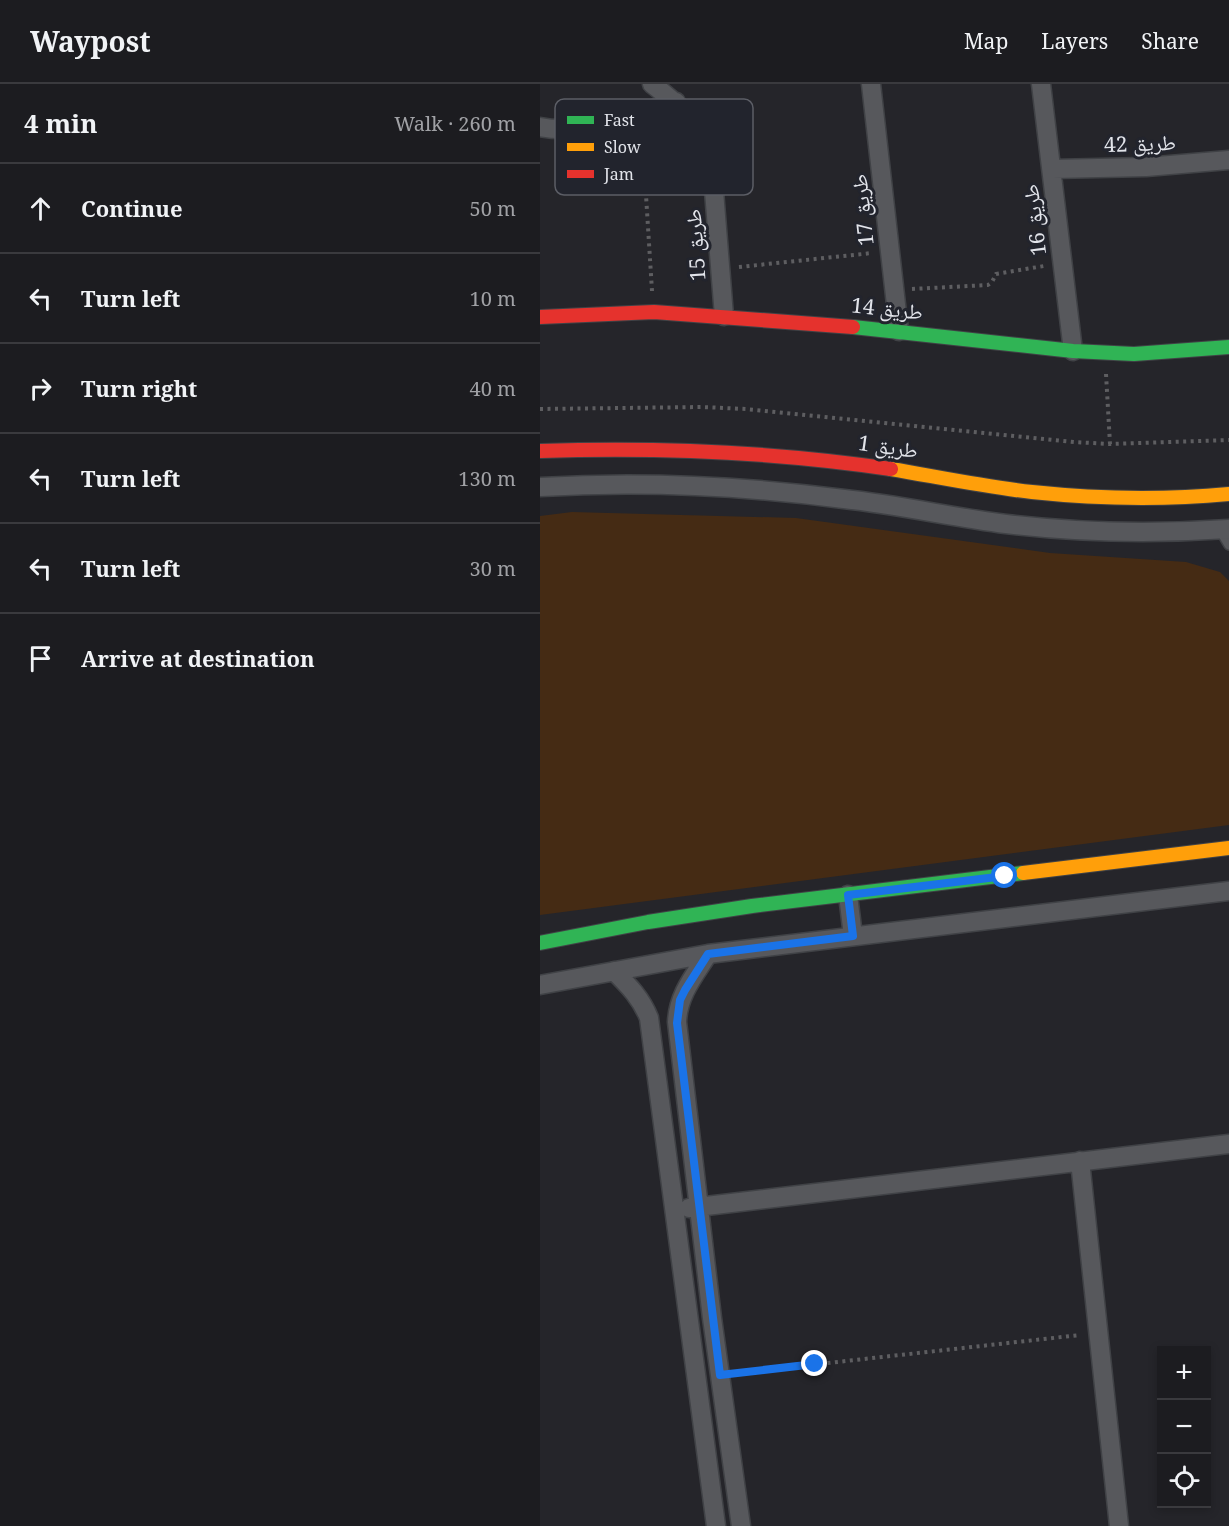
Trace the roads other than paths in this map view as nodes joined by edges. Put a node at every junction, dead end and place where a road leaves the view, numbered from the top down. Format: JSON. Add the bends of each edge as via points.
{"nodes":[{"id":1,"x":652,"y":84,"type":"edge"},
{"id":2,"x":871,"y":84,"type":"edge"},
{"id":3,"x":1041,"y":84,"type":"edge"},
{"id":4,"x":672,"y":99,"type":"edge"},
{"id":5,"x":540,"y":127,"type":"edge"},
{"id":6,"x":555,"y":129,"type":"edge"},
{"id":7,"x":1229,"y":160,"type":"edge"},
{"id":8,"x":1052,"y":169,"type":"junction"},
{"id":9,"x":714,"y":195,"type":"edge"},
{"id":10,"x":724,"y":316,"type":"junction"},
{"id":11,"x":540,"y":317,"type":"edge"},
{"id":12,"x":899,"y":331,"type":"junction"},
{"id":13,"x":1229,"y":347,"type":"edge"},
{"id":14,"x":1074,"y":351,"type":"junction"},
{"id":15,"x":540,"y":451,"type":"edge"},
{"id":16,"x":540,"y":487,"type":"edge"},
{"id":17,"x":1229,"y":495,"type":"edge"},
{"id":18,"x":1226,"y":534,"type":"edge"},
{"id":19,"x":1229,"y":848,"type":"edge"},
{"id":20,"x":1229,"y":891,"type":"edge"},
{"id":21,"x":848,"y":895,"type":"junction"},
{"id":22,"x":853,"y":936,"type":"junction"},
{"id":23,"x":540,"y":943,"type":"edge"},
{"id":24,"x":708,"y":954,"type":"junction"},
{"id":25,"x":614,"y":971,"type":"junction"},
{"id":26,"x":540,"y":985,"type":"edge"},
{"id":27,"x":1229,"y":1143,"type":"edge"},
{"id":28,"x":1080,"y":1161,"type":"junction"},
{"id":29,"x":699,"y":1207,"type":"junction"},
{"id":30,"x":674,"y":1210,"type":"junction"},
{"id":31,"x":716,"y":1526,"type":"edge"},
{"id":32,"x":741,"y":1526,"type":"edge"},
{"id":33,"x":1119,"y":1526,"type":"edge"}],
"edges":[{"from":1,"to":4,"type":"street","name":"طريق 15"},
{"from":2,"to":12,"type":"street","name":"طريق 17"},
{"from":3,"to":8,"type":"street","name":"طريق 16"},
{"from":5,"to":6,"type":"street"},
{"from":7,"to":8,"type":"street","name":"طريق 42"},
{"from":8,"to":14,"type":"street","name":"طريق 16"},
{"from":9,"to":10,"type":"street","name":"طريق 15"},
{"from":10,"to":11,"type":"street","name":"طريق 14","via":[[654,312]]},
{"from":10,"to":12,"type":"street","name":"طريق 14"},
{"from":12,"to":14,"type":"street","name":"طريق 14"},
{"from":13,"to":14,"type":"street","name":"طريق 14","via":[[1174,352]]},
{"from":15,"to":17,"type":"street","name":"طريق 1","via":[[657,450],[799,458],[1003,488],[1109,497]]},
{"from":16,"to":18,"type":"street","via":[[715,488],[843,498],[1051,529]]},
{"from":19,"to":21,"type":"street"},
{"from":20,"to":22,"type":"street"},
{"from":21,"to":22,"type":"street"},
{"from":21,"to":23,"type":"street","via":[[648,922]]},
{"from":22,"to":24,"type":"street"},
{"from":24,"to":25,"type":"street"},
{"from":24,"to":29,"type":"street","via":[[680,1000],[677,1023]]},
{"from":25,"to":26,"type":"street"},
{"from":25,"to":30,"type":"street","via":[[635,991],[649,1018]]},
{"from":27,"to":28,"type":"street"},
{"from":28,"to":29,"type":"street"},
{"from":28,"to":33,"type":"street"},
{"from":29,"to":30,"type":"street"},
{"from":29,"to":32,"type":"street"},
{"from":30,"to":31,"type":"street"}]}
